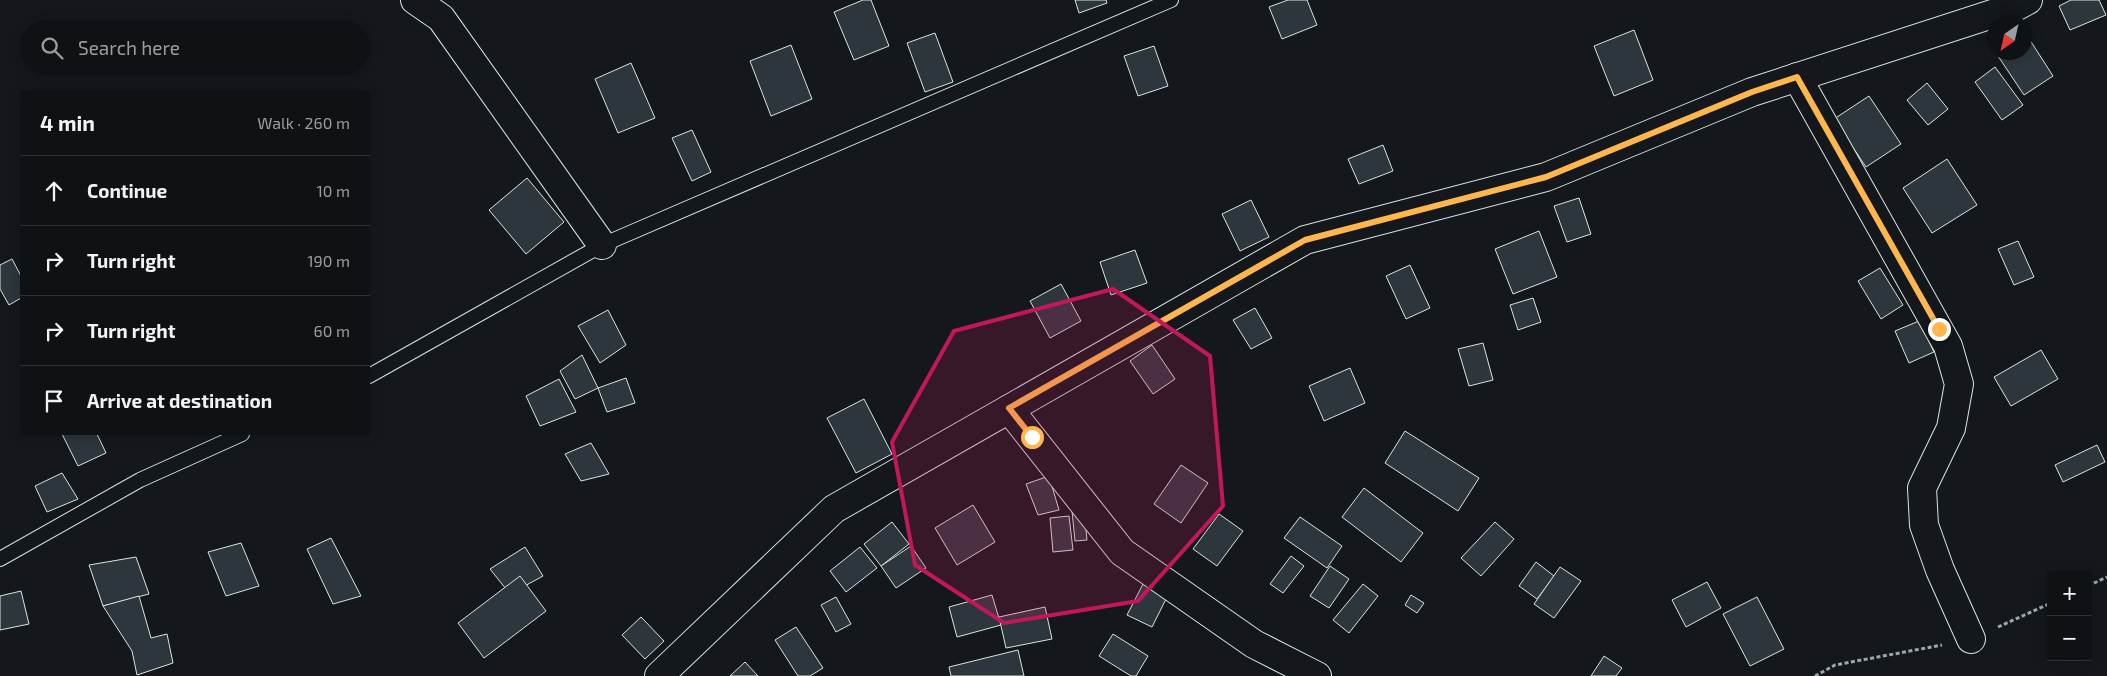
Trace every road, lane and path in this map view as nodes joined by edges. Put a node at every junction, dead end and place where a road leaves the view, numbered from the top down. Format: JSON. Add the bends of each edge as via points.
{"nodes":[{"id":1,"x":415,"y":0,"type":"edge"},
{"id":2,"x":1171,"y":0,"type":"edge"},
{"id":3,"x":2028,"y":0,"type":"edge"},
{"id":4,"x":1797,"y":77,"type":"junction"},
{"id":5,"x":602,"y":246,"type":"junction"},
{"id":6,"x":370,"y":375,"type":"edge"},
{"id":7,"x":1009,"y":408,"type":"junction"},
{"id":8,"x":240,"y":435,"type":"edge"},
{"id":9,"x":0,"y":559,"type":"edge"},
{"id":10,"x":2107,"y":577,"type":"edge"},
{"id":11,"x":2092,"y":584,"type":"edge"},
{"id":12,"x":2047,"y":605,"type":"edge"},
{"id":13,"x":1971,"y":639,"type":"junction"},
{"id":14,"x":659,"y":676,"type":"edge"},
{"id":15,"x":1317,"y":676,"type":"edge"},
{"id":16,"x":1815,"y":676,"type":"edge"}],
"edges":[{"from":1,"to":5,"type":"street","via":[[441,18]]},
{"from":2,"to":5,"type":"lane"},
{"from":3,"to":4,"type":"street","via":[[2018,6]]},
{"from":4,"to":7,"type":"street","via":[[1752,92],[1546,177],[1305,240]]},
{"from":4,"to":13,"type":"street","via":[[1948,346],[1960,384],[1951,428],[1922,488],[1924,525]]},
{"from":5,"to":6,"type":"lane"},
{"from":7,"to":14,"type":"street","via":[[834,509]]},
{"from":7,"to":15,"type":"street","via":[[1122,552],[1254,644]]},
{"from":8,"to":9,"type":"lane","via":[[140,480]]},
{"from":10,"to":11,"type":"path"},
{"from":12,"to":13,"type":"path"},
{"from":13,"to":16,"type":"path","via":[[1835,665]]}]}
